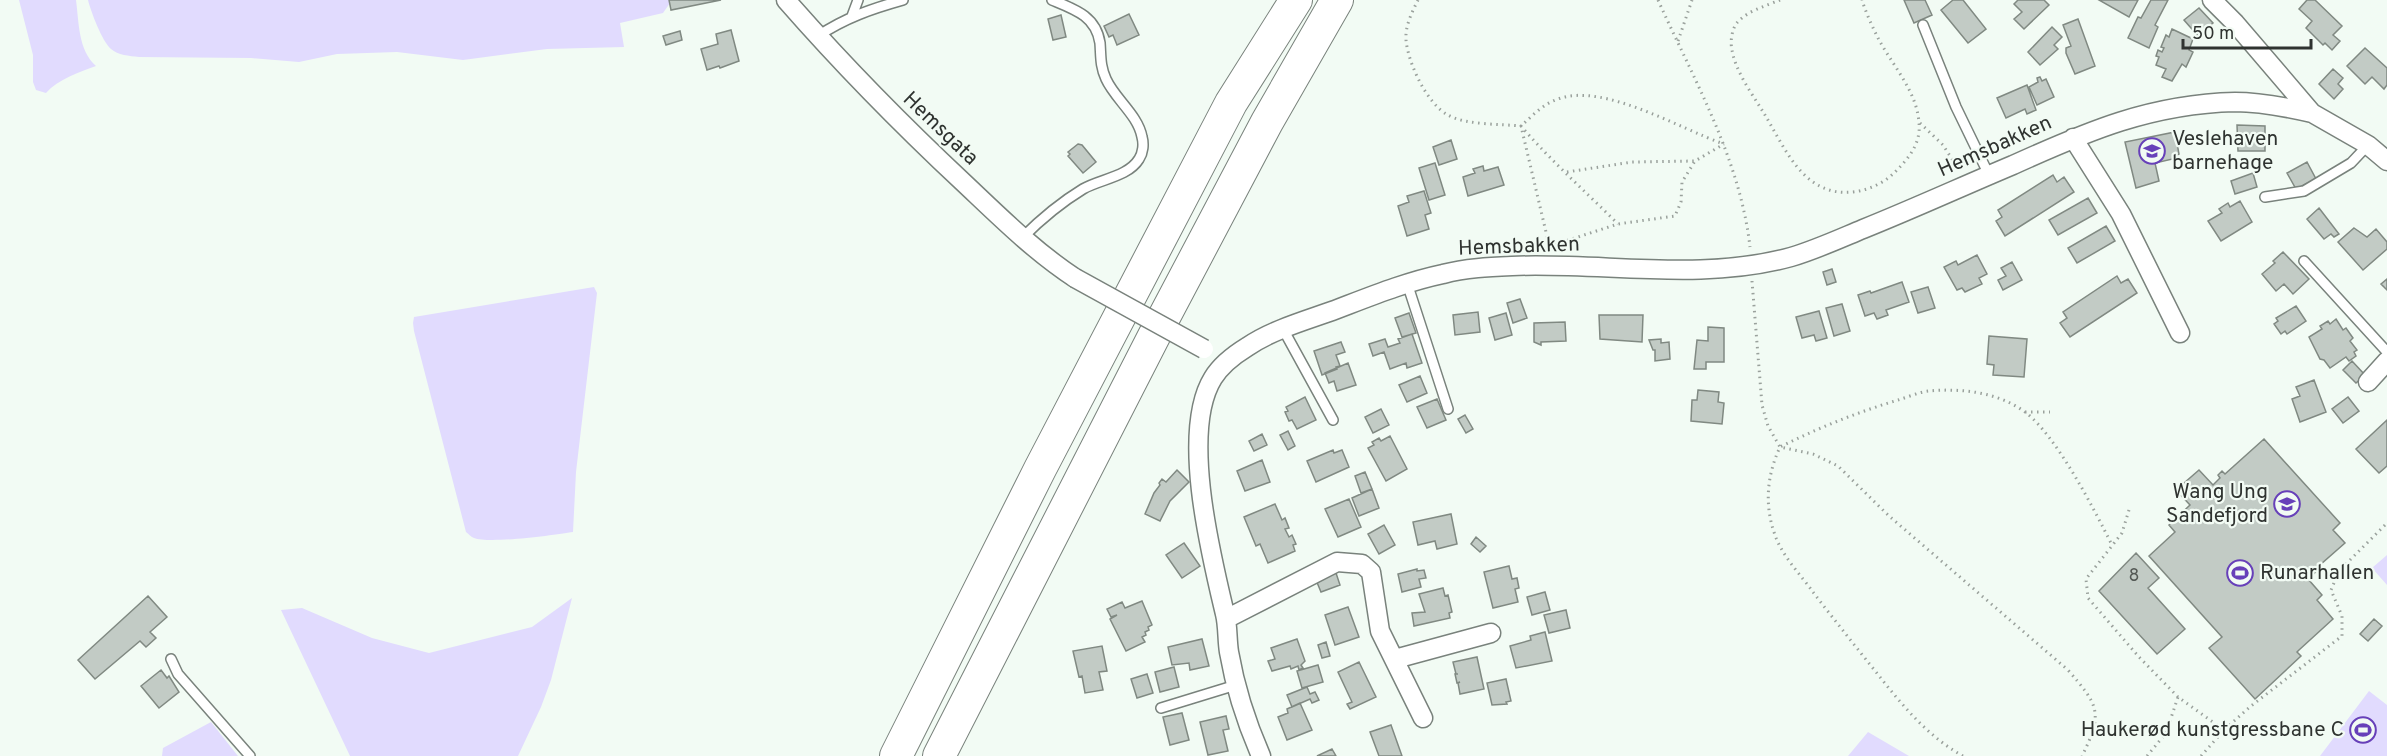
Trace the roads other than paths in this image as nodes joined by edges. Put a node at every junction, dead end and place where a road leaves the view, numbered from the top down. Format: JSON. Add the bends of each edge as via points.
{"nodes":[{"id":1,"x":786,"y":0,"type":"edge"},
{"id":2,"x":858,"y":0,"type":"edge"},
{"id":3,"x":903,"y":0,"type":"edge"},
{"id":4,"x":1052,"y":0,"type":"edge"},
{"id":5,"x":1296,"y":0,"type":"edge"},
{"id":6,"x":1337,"y":0,"type":"edge"},
{"id":7,"x":2212,"y":0,"type":"edge"},
{"id":8,"x":852,"y":16,"type":"junction"},
{"id":9,"x":1923,"y":25,"type":"dead end"},
{"id":10,"x":818,"y":36,"type":"junction"},
{"id":11,"x":2312,"y":112,"type":"junction"},
{"id":12,"x":2073,"y":138,"type":"junction"},
{"id":13,"x":2368,"y":145,"type":"junction"},
{"id":14,"x":2387,"y":161,"type":"edge"},
{"id":15,"x":1989,"y":175,"type":"junction"},
{"id":16,"x":2265,"y":196,"type":"dead end"},
{"id":17,"x":1022,"y":238,"type":"junction"},
{"id":18,"x":2304,"y":261,"type":"dead end"},
{"id":19,"x":1407,"y":283,"type":"junction"},
{"id":20,"x":1283,"y":329,"type":"junction"},
{"id":21,"x":2180,"y":333,"type":"dead end"},
{"id":22,"x":2387,"y":352,"type":"edge"},
{"id":23,"x":2387,"y":361,"type":"edge"},
{"id":24,"x":1224,"y":364,"type":"junction"},
{"id":25,"x":2368,"y":382,"type":"dead end"},
{"id":26,"x":1448,"y":409,"type":"dead end"},
{"id":27,"x":1333,"y":420,"type":"dead end"},
{"id":28,"x":1226,"y":619,"type":"junction"},
{"id":29,"x":1491,"y":633,"type":"dead end"},
{"id":30,"x":171,"y":659,"type":"dead end"},
{"id":31,"x":1395,"y":659,"type":"junction"},
{"id":32,"x":1236,"y":685,"type":"junction"},
{"id":33,"x":1161,"y":708,"type":"dead end"},
{"id":34,"x":1423,"y":718,"type":"dead end"},
{"id":35,"x":250,"y":756,"type":"edge"},
{"id":36,"x":896,"y":756,"type":"edge"},
{"id":37,"x":939,"y":756,"type":"edge"},
{"id":38,"x":1261,"y":756,"type":"edge"}],
"edges":[{"from":1,"to":10,"type":"street","name":"Hemsgata"},
{"from":2,"to":8,"type":"lane"},
{"from":3,"to":8,"type":"lane"},
{"from":4,"to":17,"type":"lane","via":[[1086,16],[1095,25],[1106,80],[1140,130],[1143,149],[1129,170],[1085,188]]},
{"from":5,"to":36,"type":"highway","via":[[1231,103]]},
{"from":6,"to":37,"type":"highway","via":[[1208,234]]},
{"from":7,"to":11,"type":"street"},
{"from":8,"to":10,"type":"lane"},
{"from":9,"to":15,"type":"lane"},
{"from":10,"to":17,"type":"street","name":"Hemsgata","via":[[902,124]]},
{"from":11,"to":12,"type":"street","name":"Hemsbakken","via":[[2237,102],[2194,105],[2116,121]]},
{"from":11,"to":13,"type":"street"},
{"from":12,"to":15,"type":"street","name":"Hemsbakken"},
{"from":12,"to":21,"type":"street","name":"Hemsbakken","via":[[2121,214]]},
{"from":13,"to":14,"type":"street"},
{"from":13,"to":16,"type":"lane","via":[[2351,163],[2304,190]]},
{"from":15,"to":19,"type":"street","name":"Hemsbakken","via":[[1808,252],[1778,260],[1704,269],[1467,269]]},
{"from":17,"to":24,"type":"street","name":"Hemsgata","bridge":true,"via":[[1075,278]]},
{"from":18,"to":22,"type":"lane"},
{"from":19,"to":20,"type":"street","name":"Hemsbakken"},
{"from":19,"to":26,"type":"lane"},
{"from":20,"to":24,"type":"street","name":"Hemsbakken","via":[[1248,346]]},
{"from":20,"to":27,"type":"lane"},
{"from":23,"to":25,"type":"street"},
{"from":24,"to":28,"type":"street","name":"Hemsbakken","via":[[1204,399],[1197,440],[1213,568]]},
{"from":28,"to":31,"type":"street","via":[[1337,562],[1362,564],[1371,572],[1380,631]]},
{"from":28,"to":32,"type":"street","name":"Hemsbakken"},
{"from":29,"to":31,"type":"street"},
{"from":30,"to":35,"type":"lane","via":[[178,674]]},
{"from":31,"to":34,"type":"street"},
{"from":32,"to":33,"type":"lane"},
{"from":32,"to":38,"type":"street","name":"Hemsbakken"}]}
